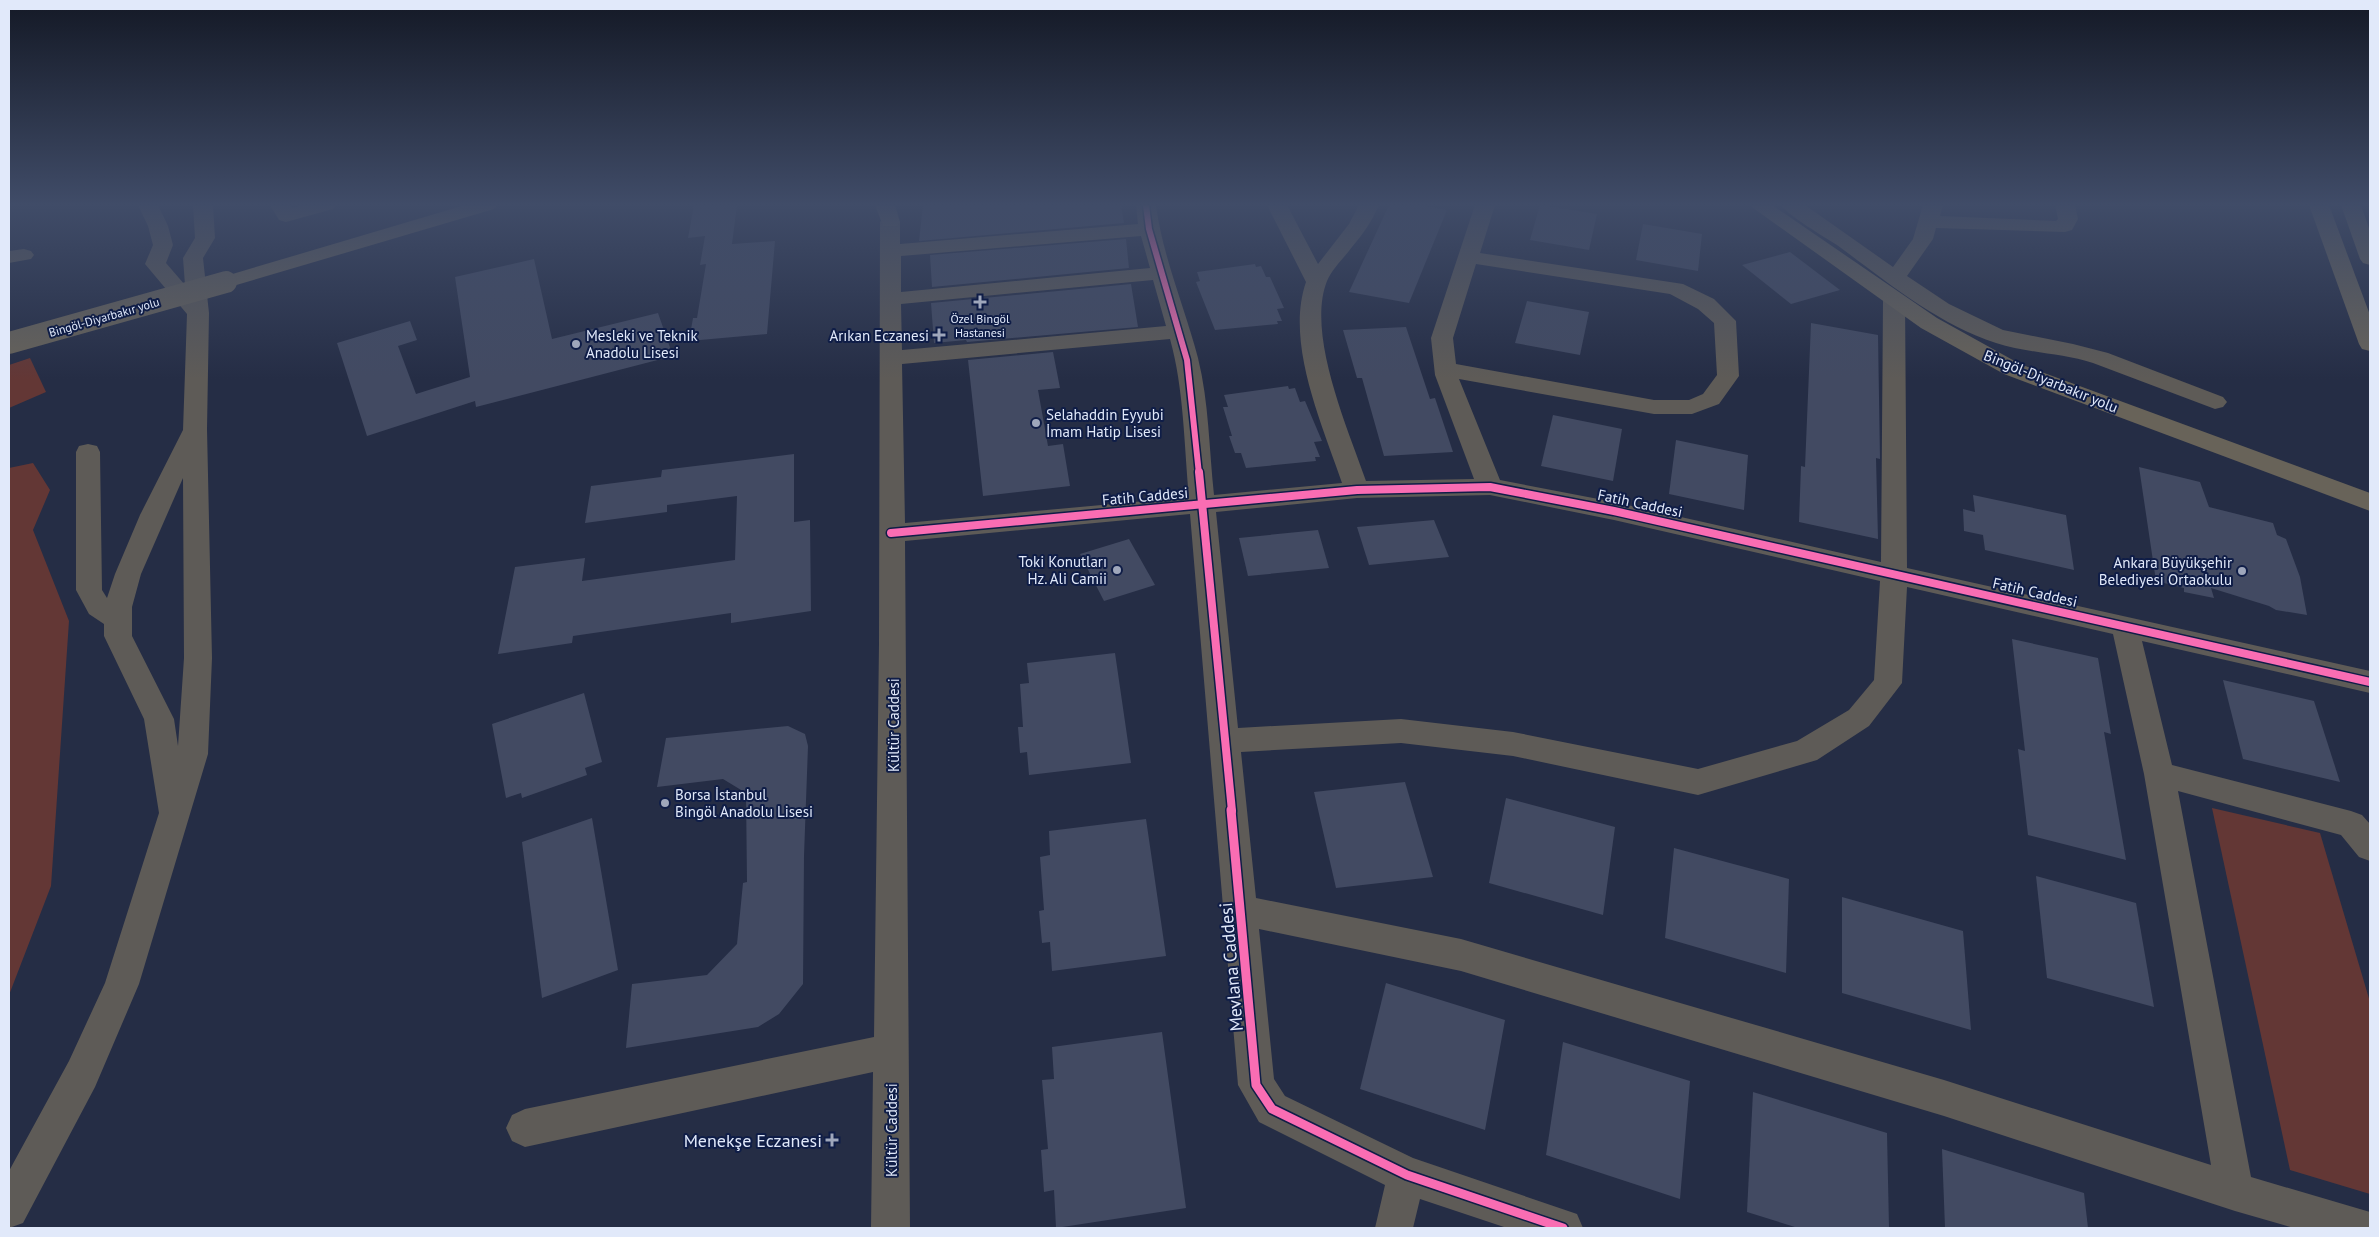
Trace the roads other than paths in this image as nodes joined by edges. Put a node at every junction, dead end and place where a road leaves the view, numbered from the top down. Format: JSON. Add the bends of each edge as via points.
{"nodes":[{"id":1,"x":156,"y":263,"type":"edge"},
{"id":2,"x":193,"y":263,"type":"edge"},
{"id":3,"x":258,"y":263,"type":"edge"},
{"id":4,"x":268,"y":263,"type":"edge"},
{"id":5,"x":890,"y":263,"type":"edge"},
{"id":6,"x":1159,"y":263,"type":"edge"},
{"id":7,"x":1307,"y":263,"type":"edge"},
{"id":8,"x":1330,"y":263,"type":"edge"},
{"id":9,"x":1466,"y":263,"type":"edge"},
{"id":10,"x":1506,"y":263,"type":"edge"},
{"id":11,"x":1854,"y":263,"type":"edge"},
{"id":12,"x":1863,"y":263,"type":"edge"},
{"id":13,"x":1909,"y":263,"type":"edge"},
{"id":14,"x":2340,"y":263,"type":"edge"},
{"id":15,"x":1162,"y":272,"type":"junction"},
{"id":16,"x":222,"y":275,"type":"junction"},
{"id":17,"x":1316,"y":281,"type":"junction"},
{"id":18,"x":1895,"y":288,"type":"junction"},
{"id":19,"x":890,"y":300,"type":"junction"},
{"id":20,"x":198,"y":313,"type":"junction"},
{"id":21,"x":9,"y":326,"type":"edge"},
{"id":22,"x":1180,"y":331,"type":"junction"},
{"id":23,"x":9,"y":343,"type":"edge"},
{"id":24,"x":2370,"y":344,"type":"edge"},
{"id":25,"x":890,"y":358,"type":"junction"},
{"id":26,"x":1445,"y":369,"type":"junction"},
{"id":27,"x":2215,"y":402,"type":"dead end"},
{"id":28,"x":195,"y":429,"type":"junction"},
{"id":29,"x":88,"y":452,"type":"dead end"},
{"id":30,"x":1490,"y":487,"type":"junction"},
{"id":31,"x":1357,"y":490,"type":"junction"},
{"id":32,"x":2370,"y":502,"type":"edge"},
{"id":33,"x":1202,"y":504,"type":"junction"},
{"id":34,"x":891,"y":533,"type":"junction"},
{"id":35,"x":1894,"y":575,"type":"junction"},
{"id":36,"x":118,"y":620,"type":"junction"},
{"id":37,"x":2125,"y":626,"type":"junction"},
{"id":38,"x":2370,"y":682,"type":"edge"},
{"id":39,"x":1225,"y":741,"type":"junction"},
{"id":40,"x":2159,"y":774,"type":"junction"},
{"id":41,"x":175,"y":817,"type":"junction"},
{"id":42,"x":2370,"y":847,"type":"edge"},
{"id":43,"x":1241,"y":910,"type":"junction"},
{"id":44,"x":892,"y":1051,"type":"junction"},
{"id":45,"x":524,"y":1128,"type":"dead end"},
{"id":46,"x":1408,"y":1175,"type":"junction"},
{"id":47,"x":2235,"y":1192,"type":"junction"},
{"id":48,"x":9,"y":1209,"type":"edge"},
{"id":49,"x":891,"y":1228,"type":"edge"},
{"id":50,"x":1394,"y":1228,"type":"edge"},
{"id":51,"x":1563,"y":1228,"type":"edge"},
{"id":52,"x":2361,"y":1228,"type":"edge"}],
"edges":[{"from":1,"to":20,"type":"street"},
{"from":2,"to":20,"type":"street"},
{"from":3,"to":16,"type":"main road","name":"Bingöl-Diyarbakır yolu"},
{"from":4,"to":16,"type":"main road","name":"Bingöl-Diyarbakır yolu"},
{"from":5,"to":19,"type":"street","name":"Kültür Caddesi"},
{"from":6,"to":15,"type":"street","name":"Mevlana Caddesi"},
{"from":7,"to":17,"type":"street"},
{"from":8,"to":17,"type":"street"},
{"from":9,"to":26,"type":"street","via":[[1442,338]]},
{"from":10,"to":26,"type":"street","via":[[1676,288],[1706,304],[1725,321],[1728,376],[1711,399],[1692,407],[1654,407]]},
{"from":11,"to":18,"type":"main road","name":"Bingöl-Diyarbakır yolu"},
{"from":12,"to":18,"type":"street"},
{"from":13,"to":18,"type":"street"},
{"from":14,"to":24,"type":"main road"},
{"from":15,"to":19,"type":"street"},
{"from":15,"to":22,"type":"street","name":"Mevlana Caddesi"},
{"from":16,"to":21,"type":"main road","name":"Bingöl-Diyarbakır yolu"},
{"from":16,"to":23,"type":"main road","name":"Bingöl-Diyarbakır yolu","bridge":true},
{"from":17,"to":31,"type":"street","via":[[1308,311],[1314,360]]},
{"from":18,"to":27,"type":"street","via":[[1996,336],[2085,353]]},
{"from":18,"to":32,"type":"main road","name":"Bingöl-Diyarbakır yolu","via":[[1936,328],[2012,369]]},
{"from":18,"to":35,"type":"street"},
{"from":19,"to":25,"type":"street","name":"Kültür Caddesi"},
{"from":20,"to":28,"type":"street"},
{"from":22,"to":25,"type":"street"},
{"from":22,"to":33,"type":"street","name":"Mevlana Caddesi","via":[[1191,389]]},
{"from":25,"to":34,"type":"street","name":"Kültür Caddesi"},
{"from":26,"to":30,"type":"street"},
{"from":28,"to":36,"type":"street","via":[[128,574],[118,607]]},
{"from":28,"to":41,"type":"street","via":[[198,658],[194,754]]},
{"from":29,"to":36,"type":"street","via":[[89,590],[99,607]]},
{"from":30,"to":31,"type":"street","name":"Fatih Caddesi"},
{"from":30,"to":35,"type":"street","name":"Fatih Caddesi","via":[[1614,511]]},
{"from":31,"to":33,"type":"street","name":"Fatih Caddesi"},
{"from":33,"to":34,"type":"street","name":"Fatih Caddesi"},
{"from":33,"to":39,"type":"street","name":"Mevlana Caddesi"},
{"from":34,"to":44,"type":"street","name":"Kültür Caddesi"},
{"from":35,"to":37,"type":"street","name":"Fatih Caddesi"},
{"from":35,"to":39,"type":"street","via":[[1888,683],[1859,718],[1806,751],[1698,782],[1513,744],[1401,732]]},
{"from":36,"to":41,"type":"street","via":[[118,636],[158,720]]},
{"from":37,"to":38,"type":"street","name":"Fatih Caddesi"},
{"from":37,"to":40,"type":"street"},
{"from":39,"to":43,"type":"street","name":"Mevlana Caddesi"},
{"from":40,"to":42,"type":"street","via":[[2351,824]]},
{"from":40,"to":47,"type":"street"},
{"from":41,"to":48,"type":"street","via":[[122,984],[82,1074]]},
{"from":43,"to":46,"type":"street","name":"Mevlana Caddesi","via":[[1256,1085],[1272,1108]]},
{"from":43,"to":47,"type":"street","via":[[1462,955],[1944,1098]]},
{"from":44,"to":45,"type":"street"},
{"from":44,"to":49,"type":"street","name":"Kültür Caddesi"},
{"from":46,"to":50,"type":"street"},
{"from":46,"to":51,"type":"street","name":"Mevlana Caddesi"},
{"from":47,"to":52,"type":"street"}]}
